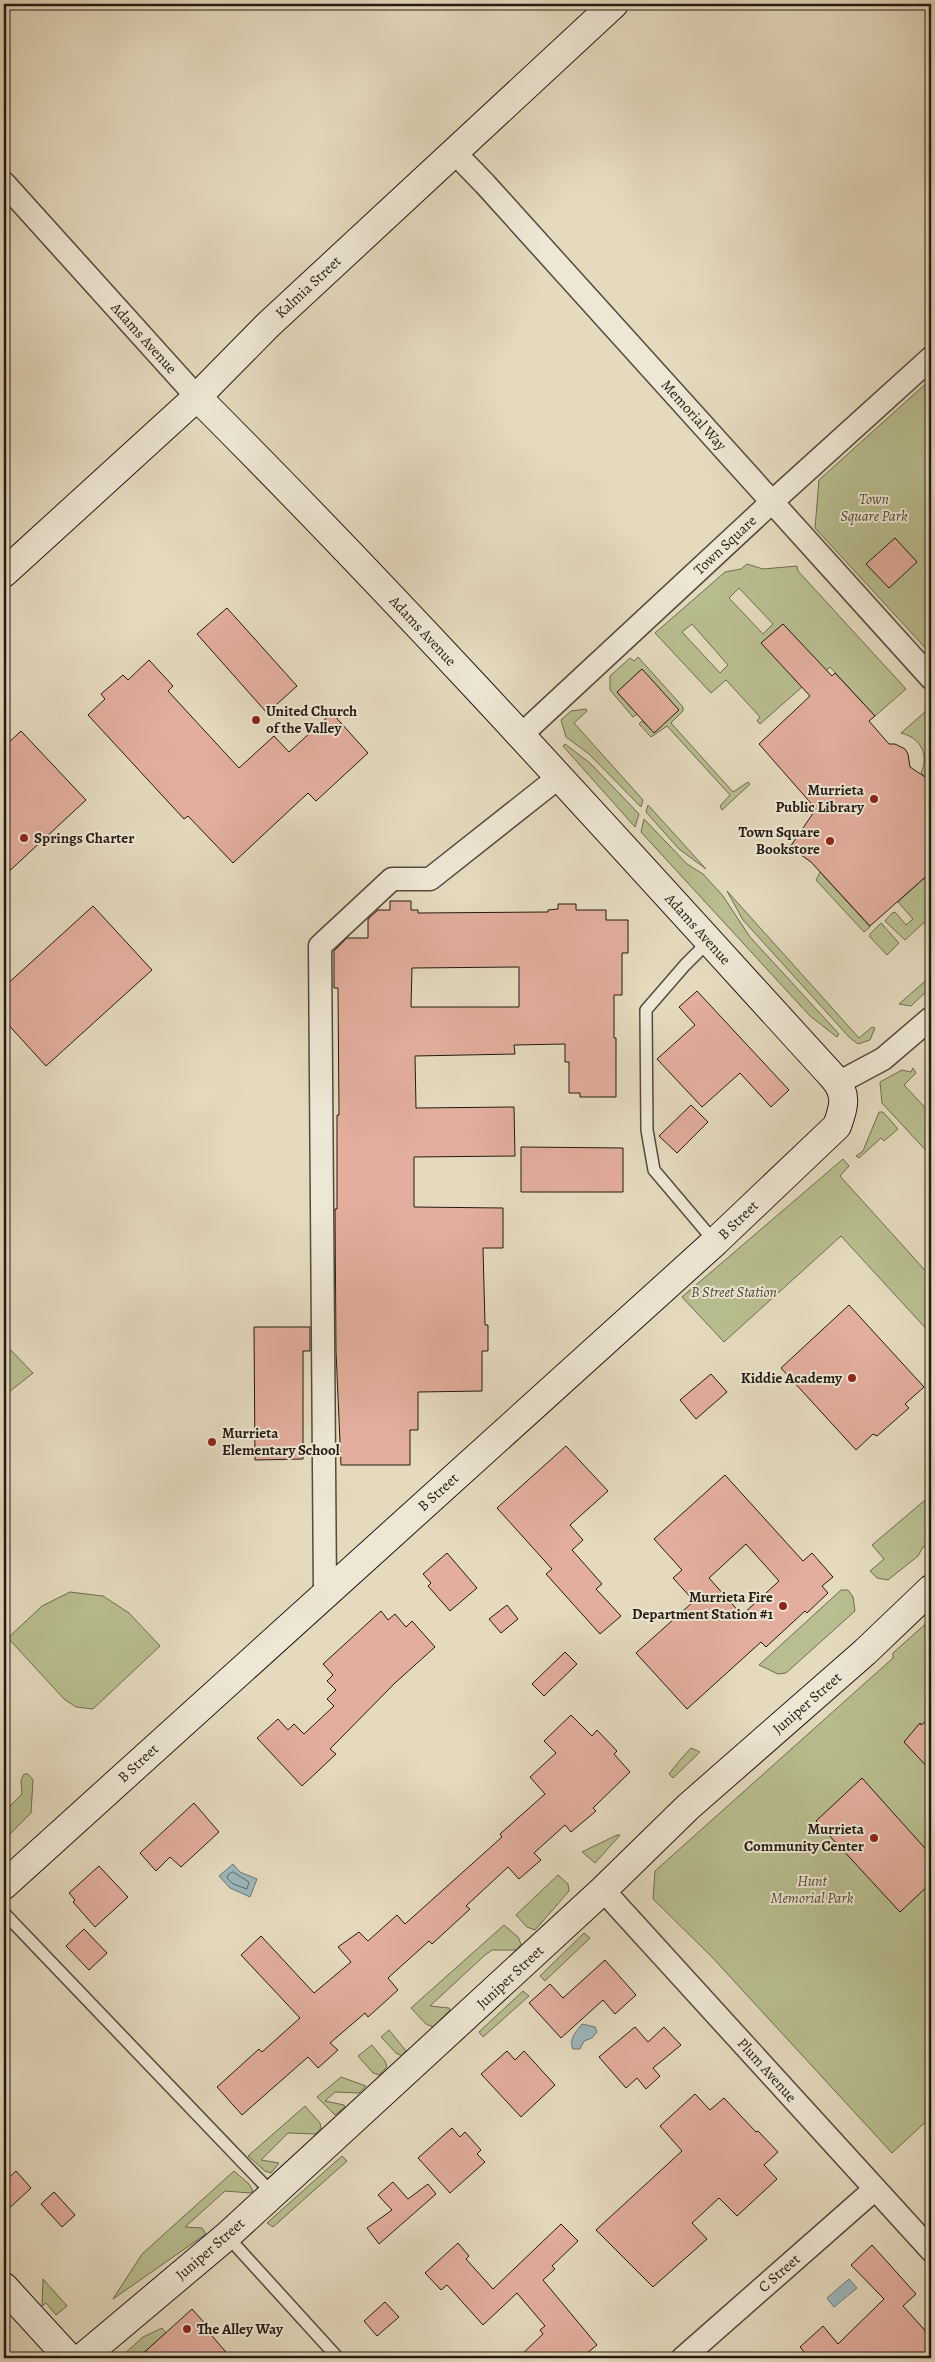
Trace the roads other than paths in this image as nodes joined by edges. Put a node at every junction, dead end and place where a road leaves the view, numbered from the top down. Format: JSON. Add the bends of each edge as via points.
{"nodes":[{"id":1,"x":614,"y":4,"type":"edge"},
{"id":2,"x":455,"y":153,"type":"junction"},
{"id":3,"x":4,"y":183,"type":"edge"},
{"id":4,"x":931,"y":358,"type":"edge"},
{"id":5,"x":197,"y":397,"type":"junction"},
{"id":6,"x":772,"y":501,"type":"junction"},
{"id":7,"x":4,"y":573,"type":"edge"},
{"id":8,"x":931,"y":678,"type":"edge"},
{"id":9,"x":521,"y":734,"type":"junction"},
{"id":10,"x":559,"y":777,"type":"junction"},
{"id":11,"x":709,"y":942,"type":"junction"},
{"id":12,"x":931,"y":1018,"type":"edge"},
{"id":13,"x":838,"y":1083,"type":"junction"},
{"id":14,"x":715,"y":1242,"type":"junction"},
{"id":15,"x":931,"y":1589,"type":"edge"},
{"id":16,"x":325,"y":1594,"type":"junction"},
{"id":17,"x":4,"y":1886,"type":"edge"},
{"id":18,"x":603,"y":1890,"type":"junction"},
{"id":19,"x":4,"y":1912,"type":"edge"},
{"id":20,"x":875,"y":2188,"type":"junction"},
{"id":21,"x":273,"y":2194,"type":"junction"},
{"id":22,"x":228,"y":2236,"type":"junction"},
{"id":23,"x":931,"y":2250,"type":"edge"},
{"id":24,"x":4,"y":2287,"type":"edge"},
{"id":25,"x":69,"y":2358,"type":"edge"},
{"id":26,"x":82,"y":2358,"type":"edge"},
{"id":27,"x":338,"y":2358,"type":"edge"},
{"id":28,"x":683,"y":2358,"type":"edge"}],
"edges":[{"from":1,"to":2,"type":"street","name":"Kalmia Street"},
{"from":2,"to":5,"type":"street","name":"Kalmia Street","via":[[268,324]]},
{"from":2,"to":6,"type":"street","name":"Memorial Way"},
{"from":3,"to":5,"type":"street","name":"Adams Avenue"},
{"from":4,"to":6,"type":"street","name":"Town Square"},
{"from":5,"to":7,"type":"street","name":"Kalmia Street"},
{"from":5,"to":9,"type":"street","name":"Adams Avenue","via":[[272,471]]},
{"from":6,"to":8,"type":"street","name":"Memorial Way"},
{"from":6,"to":9,"type":"street","name":"Town Square"},
{"from":9,"to":10,"type":"street","name":"Adams Avenue"},
{"from":10,"to":11,"type":"street","name":"Adams Avenue"},
{"from":10,"to":16,"type":"street","via":[[430,879],[392,878],[320,946]]},
{"from":11,"to":13,"type":"street","name":"Adams Avenue"},
{"from":11,"to":14,"type":"lane","via":[[646,1010],[647,1130],[654,1170]]},
{"from":12,"to":13,"type":"street","via":[[883,1059]]},
{"from":13,"to":14,"type":"street","name":"B Street","via":[[845,1104],[837,1126]]},
{"from":14,"to":16,"type":"street","name":"B Street"},
{"from":15,"to":18,"type":"street","name":"Juniper Street","via":[[865,1652],[688,1807]]},
{"from":16,"to":17,"type":"street","name":"B Street"},
{"from":18,"to":20,"type":"street","name":"Plum Avenue"},
{"from":18,"to":21,"type":"street","name":"Juniper Street"},
{"from":19,"to":21,"type":"lane"},
{"from":20,"to":23,"type":"street","name":"Plum Avenue"},
{"from":20,"to":28,"type":"street","name":"C Street"},
{"from":21,"to":22,"type":"street","name":"Juniper Street"},
{"from":22,"to":26,"type":"street","name":"Juniper Street"},
{"from":22,"to":27,"type":"lane"},
{"from":24,"to":25,"type":"street"}]}
